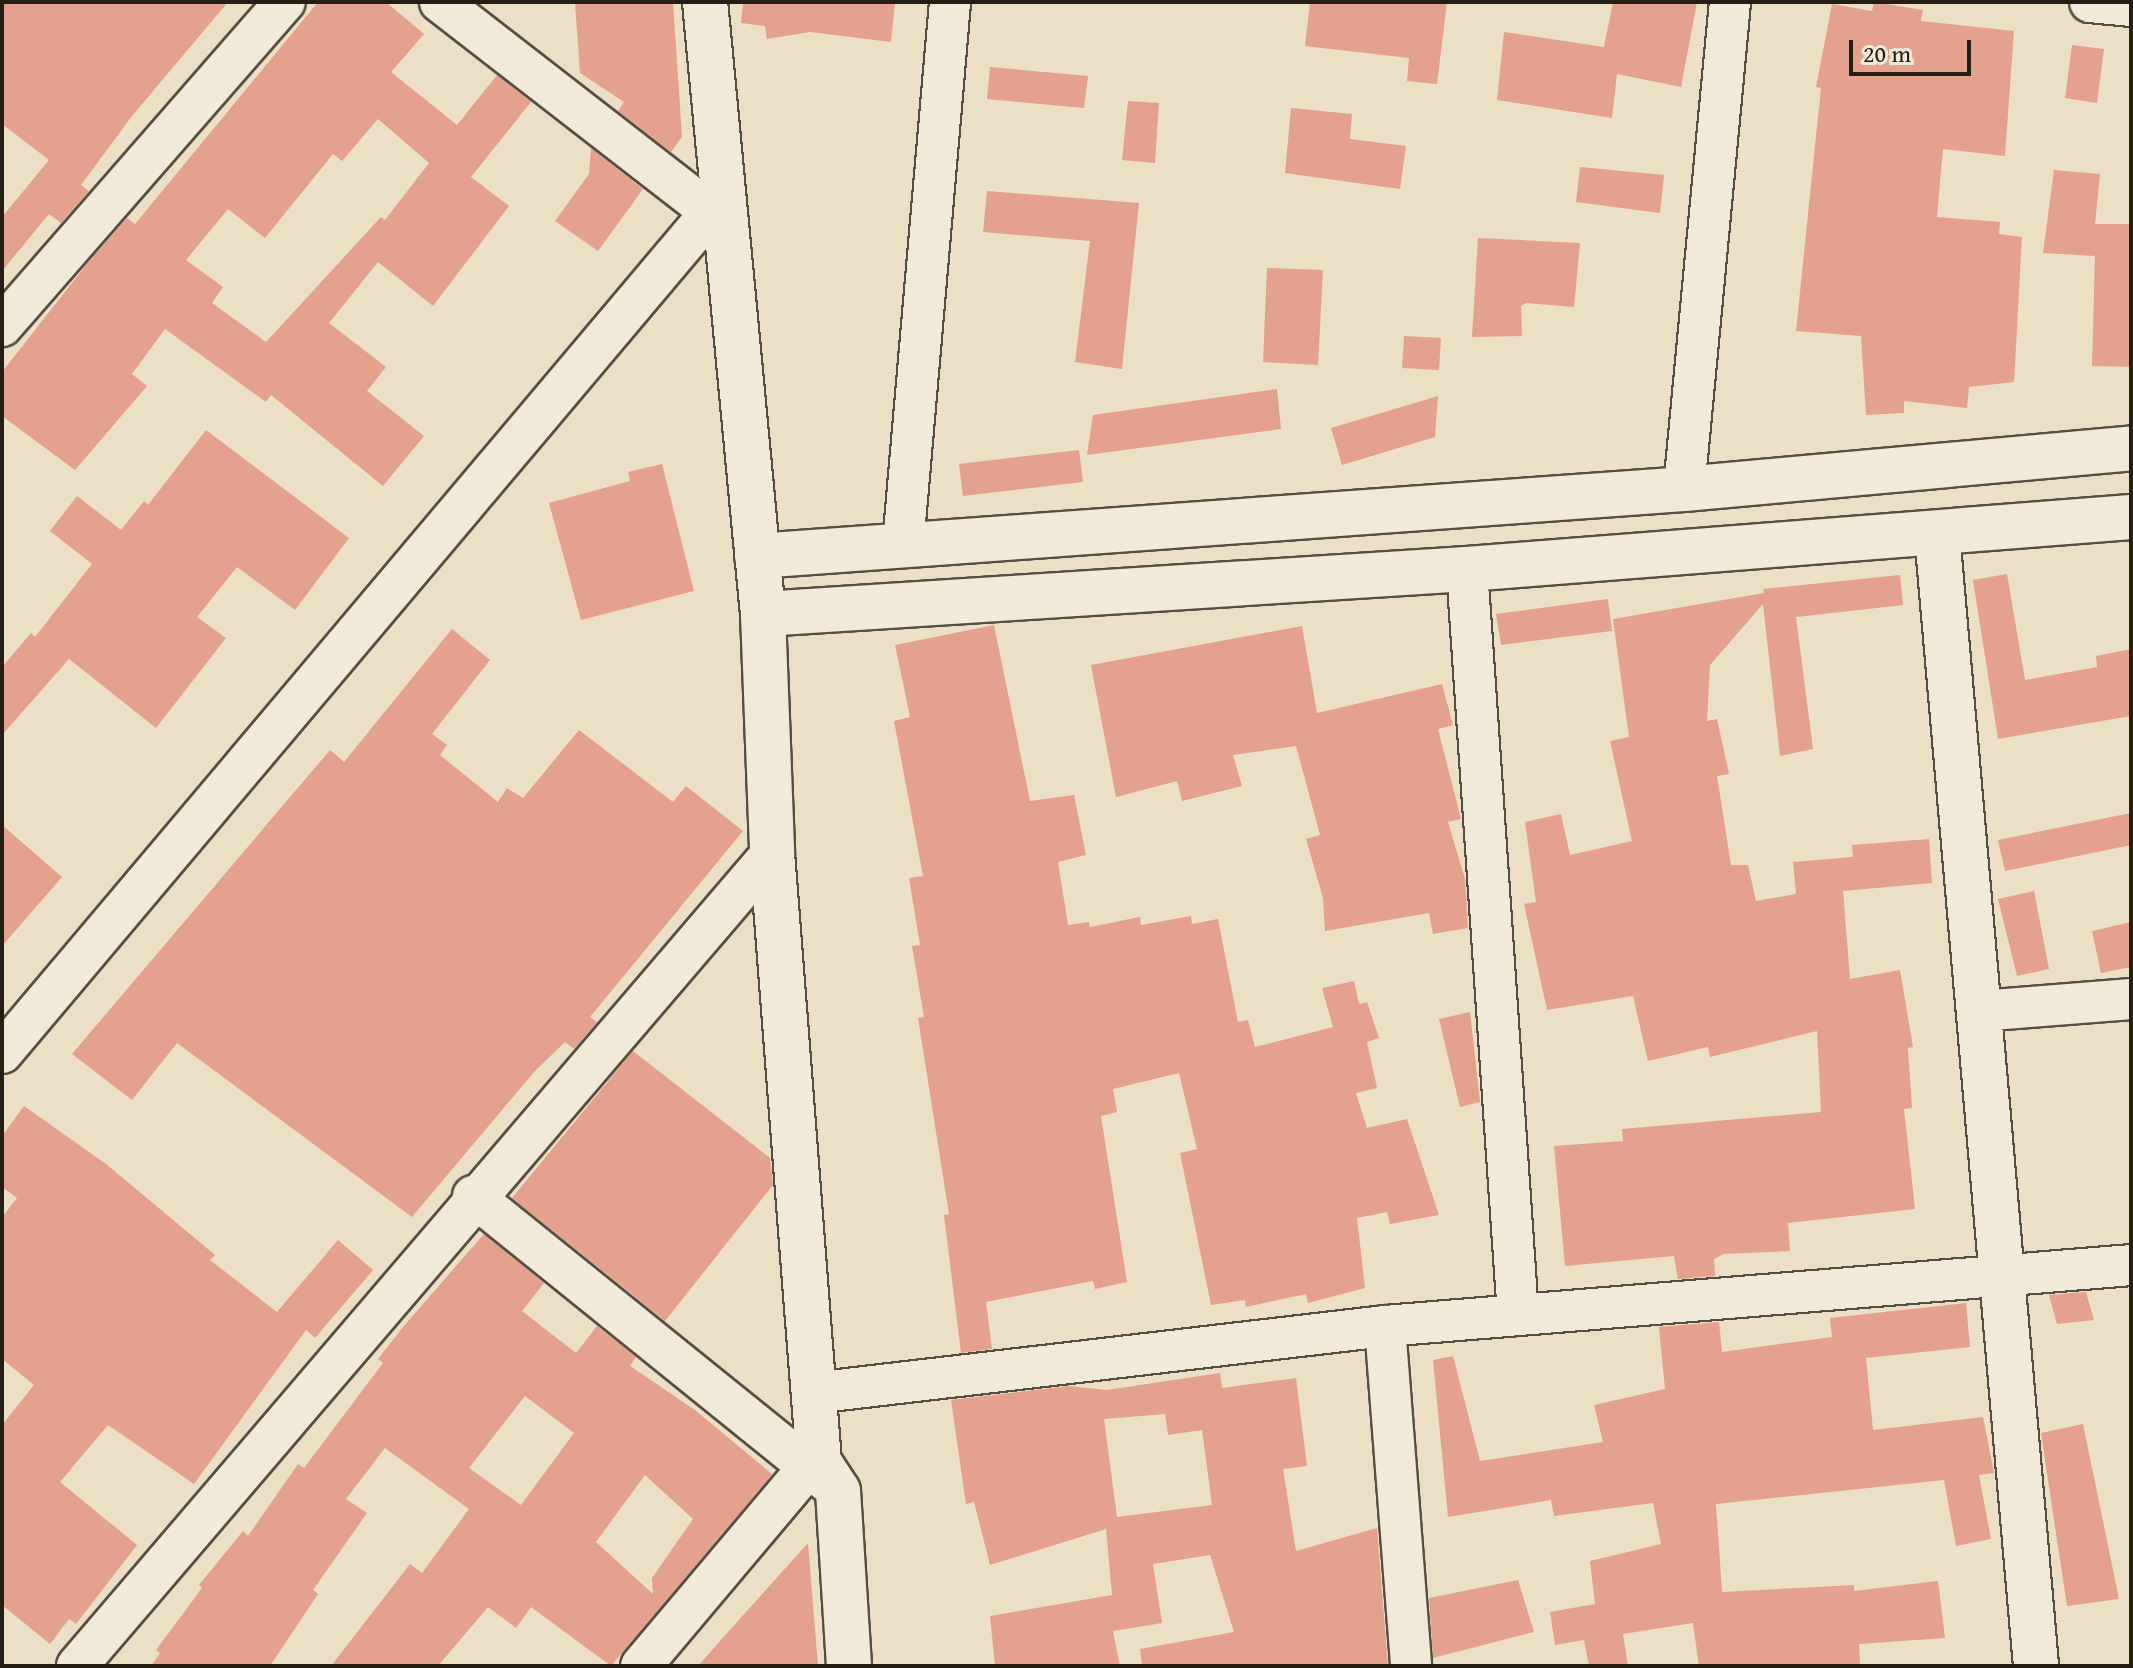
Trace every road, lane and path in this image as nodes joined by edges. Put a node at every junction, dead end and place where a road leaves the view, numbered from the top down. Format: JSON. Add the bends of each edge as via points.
{"nodes":[{"id":1,"x":285,"y":2,"type":"edge"},
{"id":2,"x":440,"y":2,"type":"edge"},
{"id":3,"x":705,"y":2,"type":"edge"},
{"id":4,"x":950,"y":2,"type":"edge"},
{"id":5,"x":1730,"y":2,"type":"edge"},
{"id":6,"x":2090,"y":2,"type":"edge"},
{"id":7,"x":2131,"y":6,"type":"edge"},
{"id":8,"x":718,"y":210,"type":"junction"},
{"id":9,"x":2,"y":326,"type":"edge"},
{"id":10,"x":2131,"y":448,"type":"edge"},
{"id":11,"x":1684,"y":489,"type":"junction"},
{"id":12,"x":2131,"y":517,"type":"edge"},
{"id":13,"x":1937,"y":534,"type":"junction"},
{"id":14,"x":903,"y":545,"type":"junction"},
{"id":15,"x":757,"y":556,"type":"junction"},
{"id":16,"x":1467,"y":569,"type":"junction"},
{"id":17,"x":763,"y":614,"type":"junction"},
{"id":18,"x":772,"y":853,"type":"junction"},
{"id":19,"x":2131,"y":999,"type":"edge"},
{"id":20,"x":1979,"y":1011,"type":"junction"},
{"id":21,"x":2,"y":1053,"type":"edge"},
{"id":22,"x":473,"y":1196,"type":"junction"},
{"id":23,"x":2131,"y":1265,"type":"edge"},
{"id":24,"x":2002,"y":1275,"type":"junction"},
{"id":25,"x":1518,"y":1315,"type":"junction"},
{"id":26,"x":1385,"y":1326,"type":"junction"},
{"id":27,"x":813,"y":1393,"type":"junction"},
{"id":28,"x":821,"y":1474,"type":"junction"},
{"id":29,"x":77,"y":1666,"type":"edge"},
{"id":30,"x":641,"y":1666,"type":"edge"},
{"id":31,"x":849,"y":1666,"type":"edge"},
{"id":32,"x":1411,"y":1666,"type":"edge"},
{"id":33,"x":2036,"y":1666,"type":"edge"}],
"edges":[{"from":1,"to":9,"type":"street"},
{"from":2,"to":8,"type":"street"},
{"from":3,"to":8,"type":"street"},
{"from":4,"to":14,"type":"street"},
{"from":5,"to":11,"type":"street"},
{"from":6,"to":7,"type":"street"},
{"from":8,"to":15,"type":"street"},
{"from":8,"to":21,"type":"street"},
{"from":10,"to":11,"type":"street"},
{"from":11,"to":14,"type":"street"},
{"from":12,"to":13,"type":"street"},
{"from":13,"to":16,"type":"street"},
{"from":13,"to":20,"type":"street"},
{"from":14,"to":15,"type":"street"},
{"from":15,"to":17,"type":"street"},
{"from":16,"to":17,"type":"street"},
{"from":16,"to":25,"type":"street"},
{"from":17,"to":18,"type":"street"},
{"from":18,"to":22,"type":"street"},
{"from":18,"to":27,"type":"street"},
{"from":19,"to":20,"type":"street"},
{"from":20,"to":24,"type":"street"},
{"from":22,"to":28,"type":"street"},
{"from":22,"to":29,"type":"street"},
{"from":23,"to":24,"type":"street"},
{"from":24,"to":25,"type":"street"},
{"from":24,"to":33,"type":"street"},
{"from":25,"to":26,"type":"street"},
{"from":26,"to":27,"type":"street"},
{"from":26,"to":32,"type":"street"},
{"from":27,"to":28,"type":"street"},
{"from":28,"to":30,"type":"street"},
{"from":28,"to":31,"type":"street"}]}
